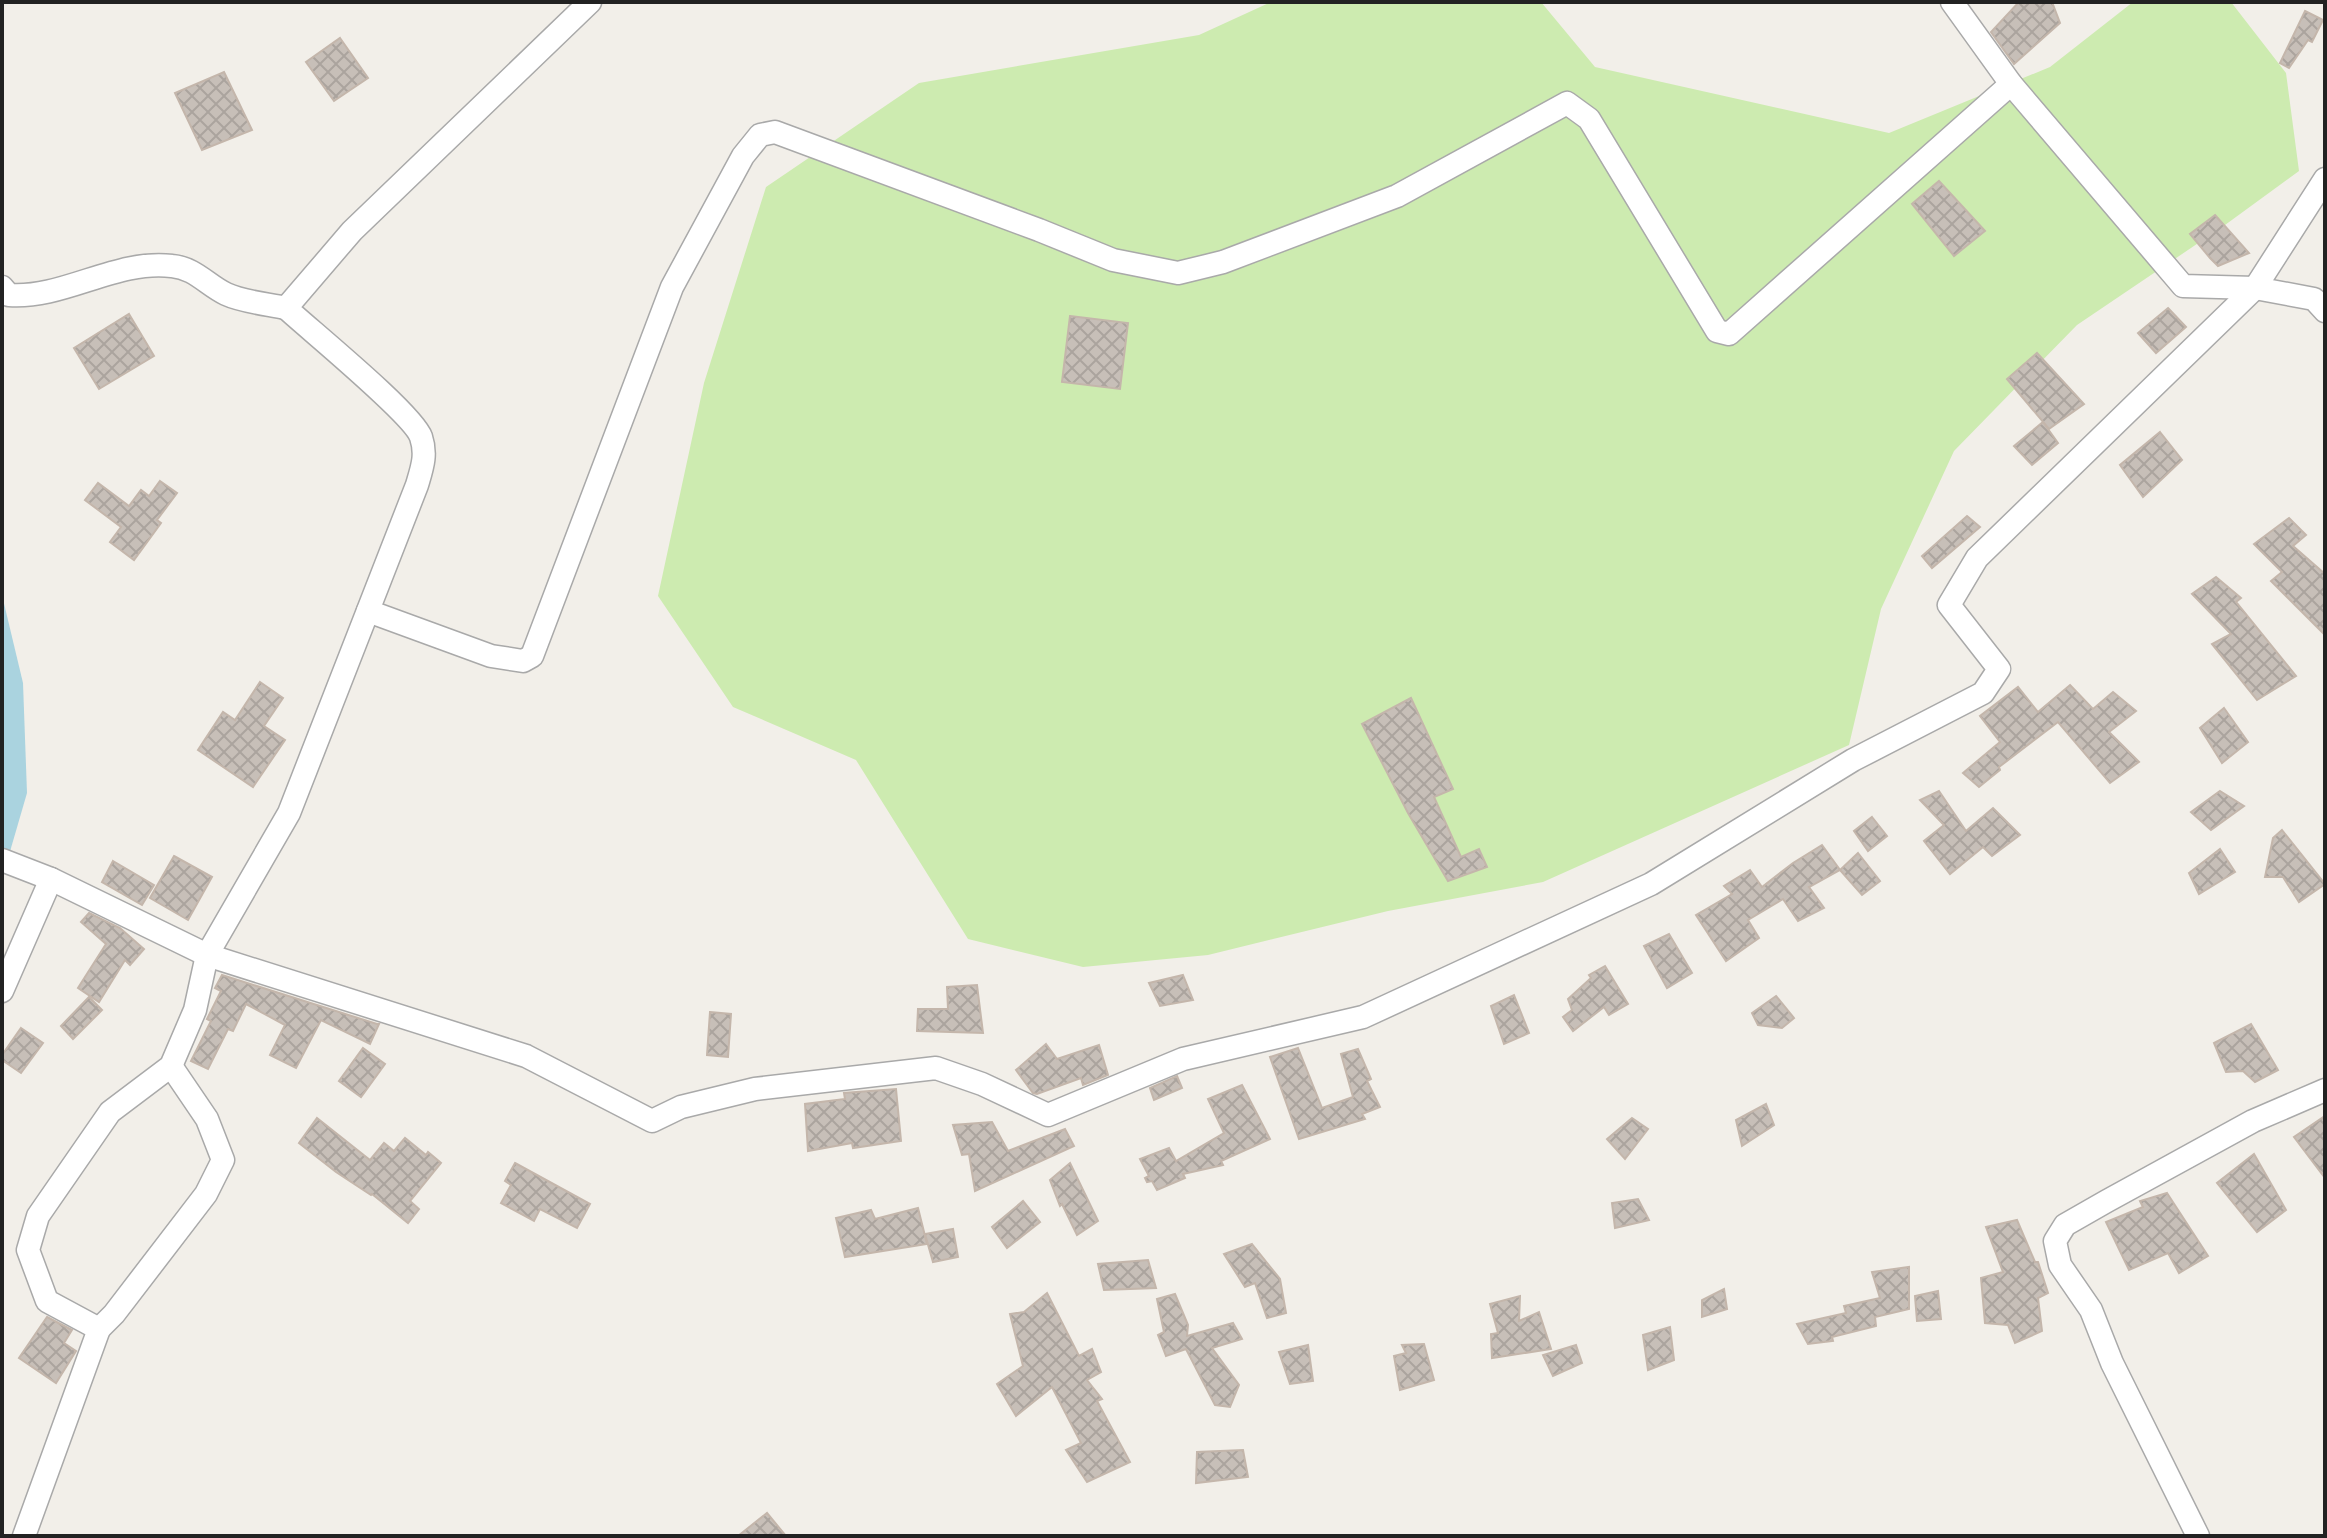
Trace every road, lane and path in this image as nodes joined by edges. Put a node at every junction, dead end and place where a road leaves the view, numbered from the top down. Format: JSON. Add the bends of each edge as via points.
{"nodes":[{"id":1,"x":590,"y":2,"type":"edge"},
{"id":2,"x":1952,"y":2,"type":"edge"},
{"id":3,"x":2011,"y":84,"type":"junction"},
{"id":4,"x":2325,"y":179,"type":"edge"},
{"id":5,"x":2,"y":287,"type":"edge"},
{"id":6,"x":2255,"y":288,"type":"junction"},
{"id":7,"x":286,"y":308,"type":"junction"},
{"id":8,"x":2325,"y":311,"type":"edge"},
{"id":9,"x":368,"y":611,"type":"junction"},
{"id":10,"x":2,"y":860,"type":"edge"},
{"id":11,"x":41,"y":875,"type":"junction"},
{"id":12,"x":207,"y":955,"type":"junction"},
{"id":13,"x":2,"y":991,"type":"edge"},
{"id":14,"x":171,"y":1066,"type":"junction"},
{"id":15,"x":2325,"y":1090,"type":"edge"},
{"id":16,"x":99,"y":1329,"type":"junction"},
{"id":17,"x":24,"y":1536,"type":"edge"},
{"id":18,"x":2198,"y":1536,"type":"edge"}],
"edges":[{"from":1,"to":7,"type":"street","via":[[352,231]]},
{"from":2,"to":3,"type":"street"},
{"from":3,"to":6,"type":"street","via":[[2183,286]]},
{"from":3,"to":9,"type":"street","via":[[1729,334],[1717,331],[1589,119],[1567,103],[1397,196],[1223,262],[1178,273],[1113,260],[775,132],[760,135],[743,156],[672,287],[532,656],[523,661],[491,656]]},
{"from":4,"to":6,"type":"street"},
{"from":5,"to":7,"type":"street","via":[[9,295],[26,296],[122,270],[170,265],[190,270],[227,295]]},
{"from":6,"to":8,"type":"street","via":[[2314,299]]},
{"from":6,"to":12,"type":"street","via":[[1977,558],[1949,605],[1999,669],[1983,693],[1853,760],[1651,884],[1363,1017],[1183,1059],[1048,1115],[936,1068],[755,1089],[681,1107],[652,1121],[526,1056]]},
{"from":7,"to":9,"type":"street","via":[[393,403],[420,434],[425,458]]},
{"from":9,"to":12,"type":"street","via":[[289,813]]},
{"from":10,"to":11,"type":"street"},
{"from":11,"to":12,"type":"street"},
{"from":11,"to":13,"type":"street"},
{"from":12,"to":14,"type":"street","via":[[195,1010]]},
{"from":14,"to":16,"type":"street","via":[[207,1119],[223,1160],[206,1194]]},
{"from":14,"to":16,"type":"street","via":[[110,1112],[38,1216],[28,1250],[47,1301]]},
{"from":15,"to":18,"type":"street","via":[[2253,1121],[2107,1201],[2065,1225],[2055,1241],[2060,1265],[2091,1310]]},
{"from":16,"to":17,"type":"street"}]}
